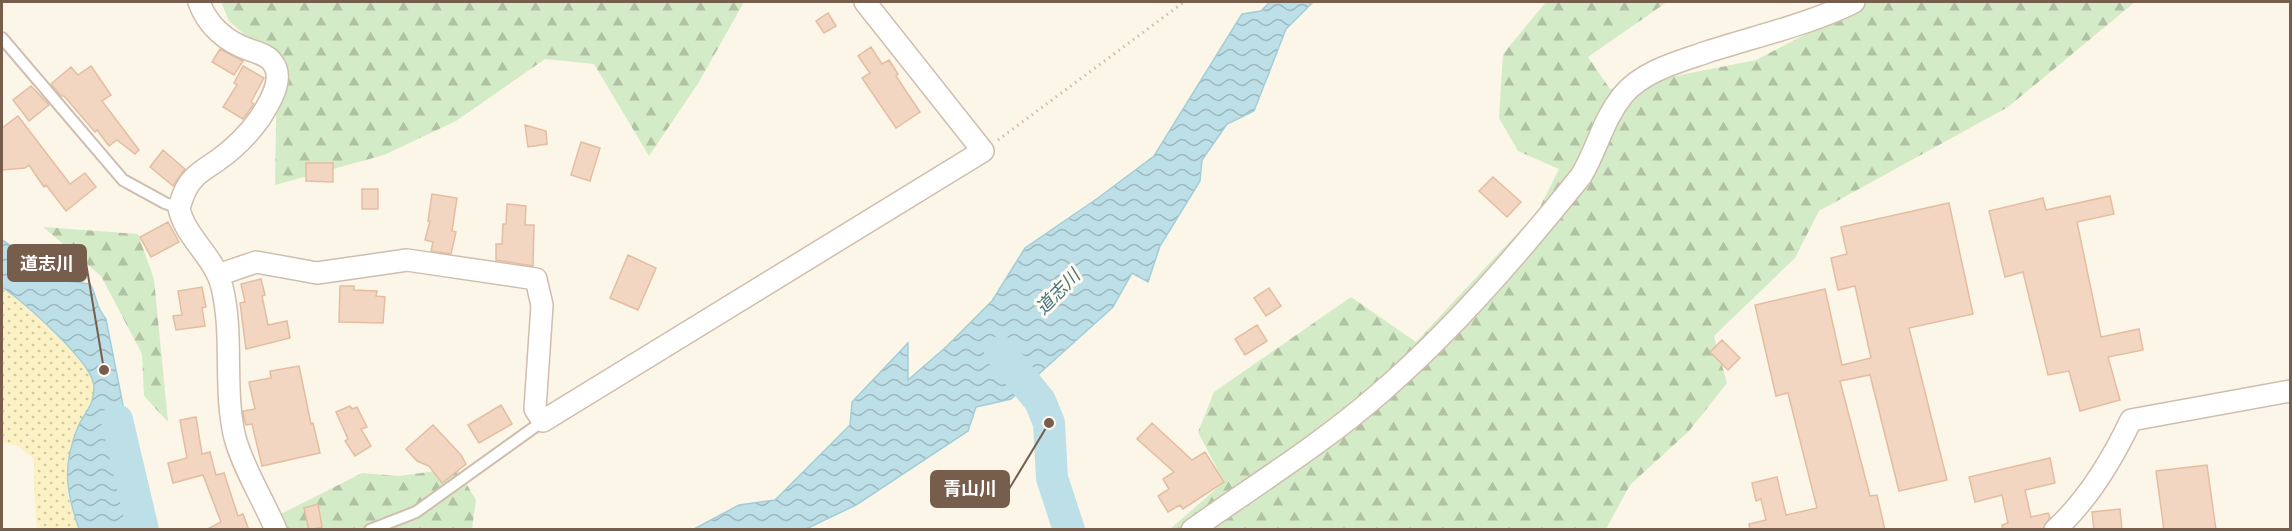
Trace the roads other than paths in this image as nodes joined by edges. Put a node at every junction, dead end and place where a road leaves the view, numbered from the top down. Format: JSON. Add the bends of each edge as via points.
{"nodes":[{"id":1,"x":199,"y":2,"type":"edge"},
{"id":2,"x":865,"y":2,"type":"edge"},
{"id":3,"x":1854,"y":2,"type":"edge"},
{"id":4,"x":2,"y":38,"type":"edge"},
{"id":5,"x":179,"y":208,"type":"junction"},
{"id":6,"x":218,"y":275,"type":"junction"},
{"id":7,"x":2290,"y":391,"type":"edge"},
{"id":8,"x":543,"y":421,"type":"junction"},
{"id":9,"x":276,"y":530,"type":"edge"},
{"id":10,"x":370,"y":530,"type":"edge"},
{"id":11,"x":1192,"y":530,"type":"edge"},
{"id":12,"x":2055,"y":530,"type":"edge"}],
"edges":[{"from":1,"to":5,"type":"street","via":[[205,17],[223,36],[274,64],[277,83],[249,133],[191,180]]},
{"from":2,"to":8,"type":"street","via":[[983,152]]},
{"from":3,"to":11,"type":"street","via":[[1641,79],[1608,116],[1581,176],[1444,334],[1357,412]]},
{"from":4,"to":5,"type":"lane","via":[[123,180]]},
{"from":5,"to":6,"type":"street","via":[[184,224]]},
{"from":6,"to":8,"type":"street","via":[[256,262],[317,273],[407,260],[536,279],[542,304],[535,410]]},
{"from":6,"to":9,"type":"street","via":[[227,315],[235,436]]},
{"from":7,"to":12,"type":"street","via":[[2131,420],[2111,462]]},
{"from":8,"to":10,"type":"lane","via":[[416,512]]}]}
